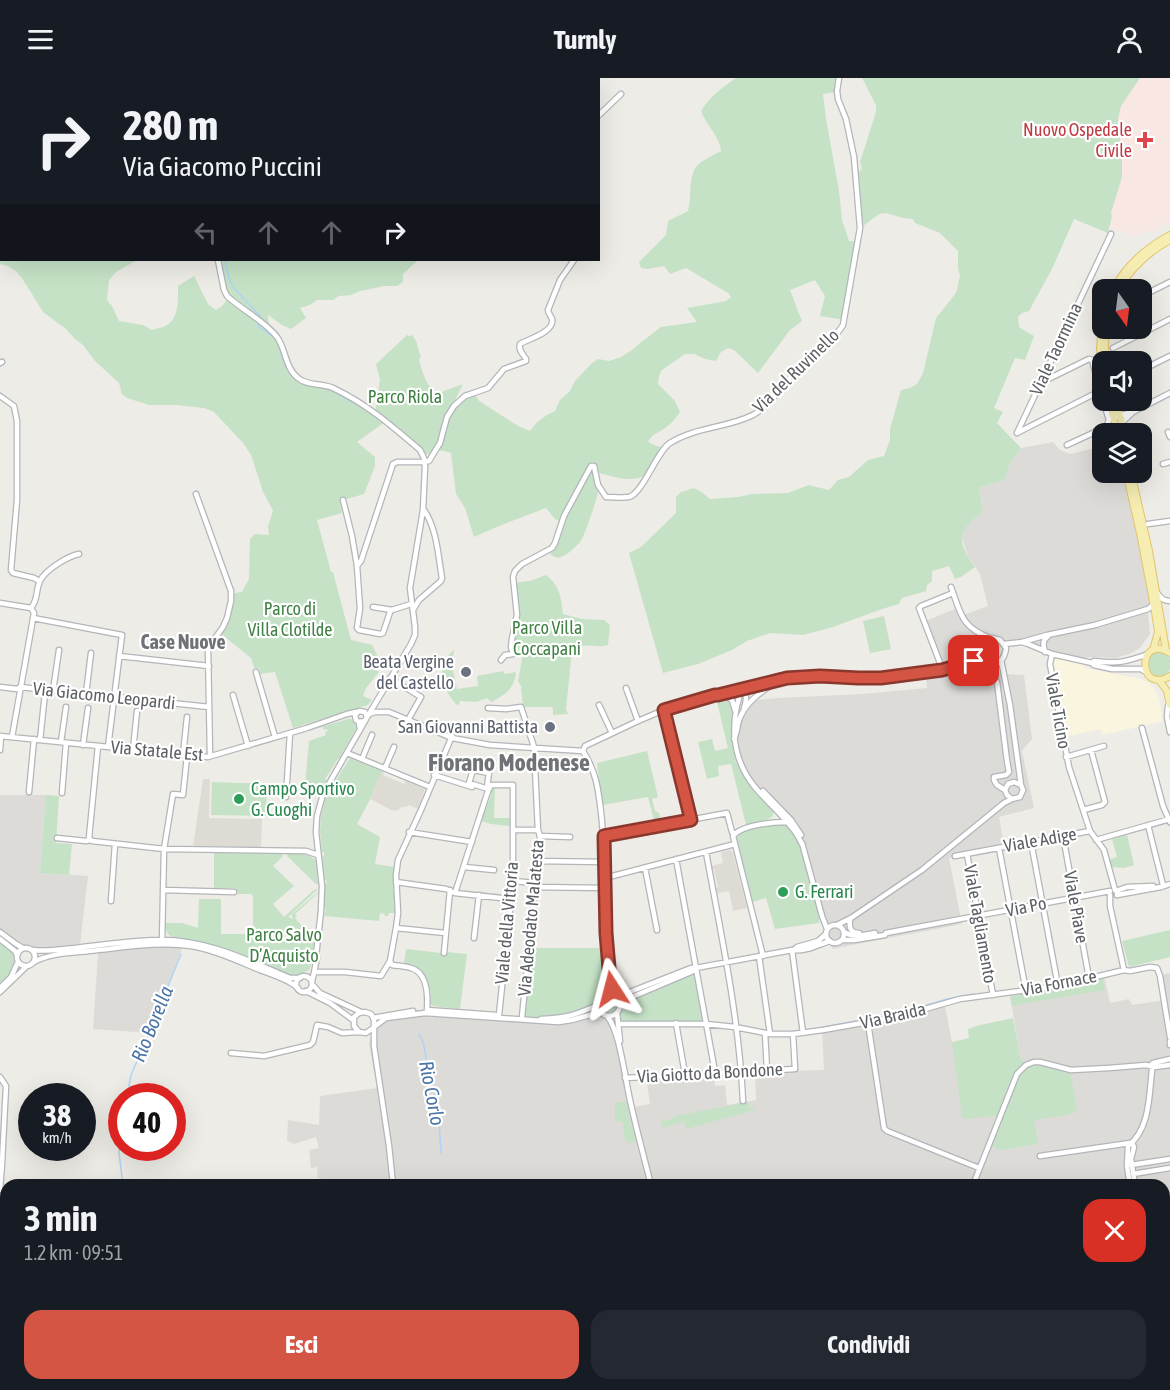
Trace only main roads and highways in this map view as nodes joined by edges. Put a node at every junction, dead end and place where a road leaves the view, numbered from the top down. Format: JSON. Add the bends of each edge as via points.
{"nodes":[{"id":1,"x":1170,"y":235,"type":"edge"},
{"id":2,"x":1170,"y":240,"type":"edge"},
{"id":3,"x":1120,"y":279,"type":"edge"},
{"id":4,"x":1126,"y":279,"type":"edge"},
{"id":5,"x":1112,"y":411,"type":"edge"},
{"id":6,"x":1114,"y":411,"type":"edge"},
{"id":7,"x":1114,"y":418,"type":"junction"},
{"id":8,"x":1115,"y":423,"type":"edge"},
{"id":9,"x":1122,"y":423,"type":"edge"},
{"id":10,"x":1129,"y":483,"type":"edge"},
{"id":11,"x":1134,"y":483,"type":"edge"},
{"id":12,"x":1168,"y":651,"type":"edge"},
{"id":13,"x":1150,"y":652,"type":"junction"},
{"id":14,"x":1170,"y":676,"type":"edge"},
{"id":15,"x":1159,"y":680,"type":"junction"},
{"id":16,"x":1170,"y":705,"type":"edge"}],
"edges":[{"from":1,"to":3,"type":"main road","via":[[1137,258]]},
{"from":2,"to":4,"type":"main road","via":[[1144,257]]},
{"from":5,"to":7,"type":"main road"},
{"from":6,"to":7,"type":"main road"},
{"from":7,"to":8,"type":"main road"},
{"from":7,"to":9,"type":"main road"},
{"from":10,"to":13,"type":"main road","via":[[1158,632]]},
{"from":11,"to":12,"type":"main road"},
{"from":12,"to":13,"type":"main road"},
{"from":13,"to":15,"type":"main road","via":[[1144,664],[1146,672]]},
{"from":14,"to":15,"type":"main road"},
{"from":15,"to":16,"type":"main road"}]}
